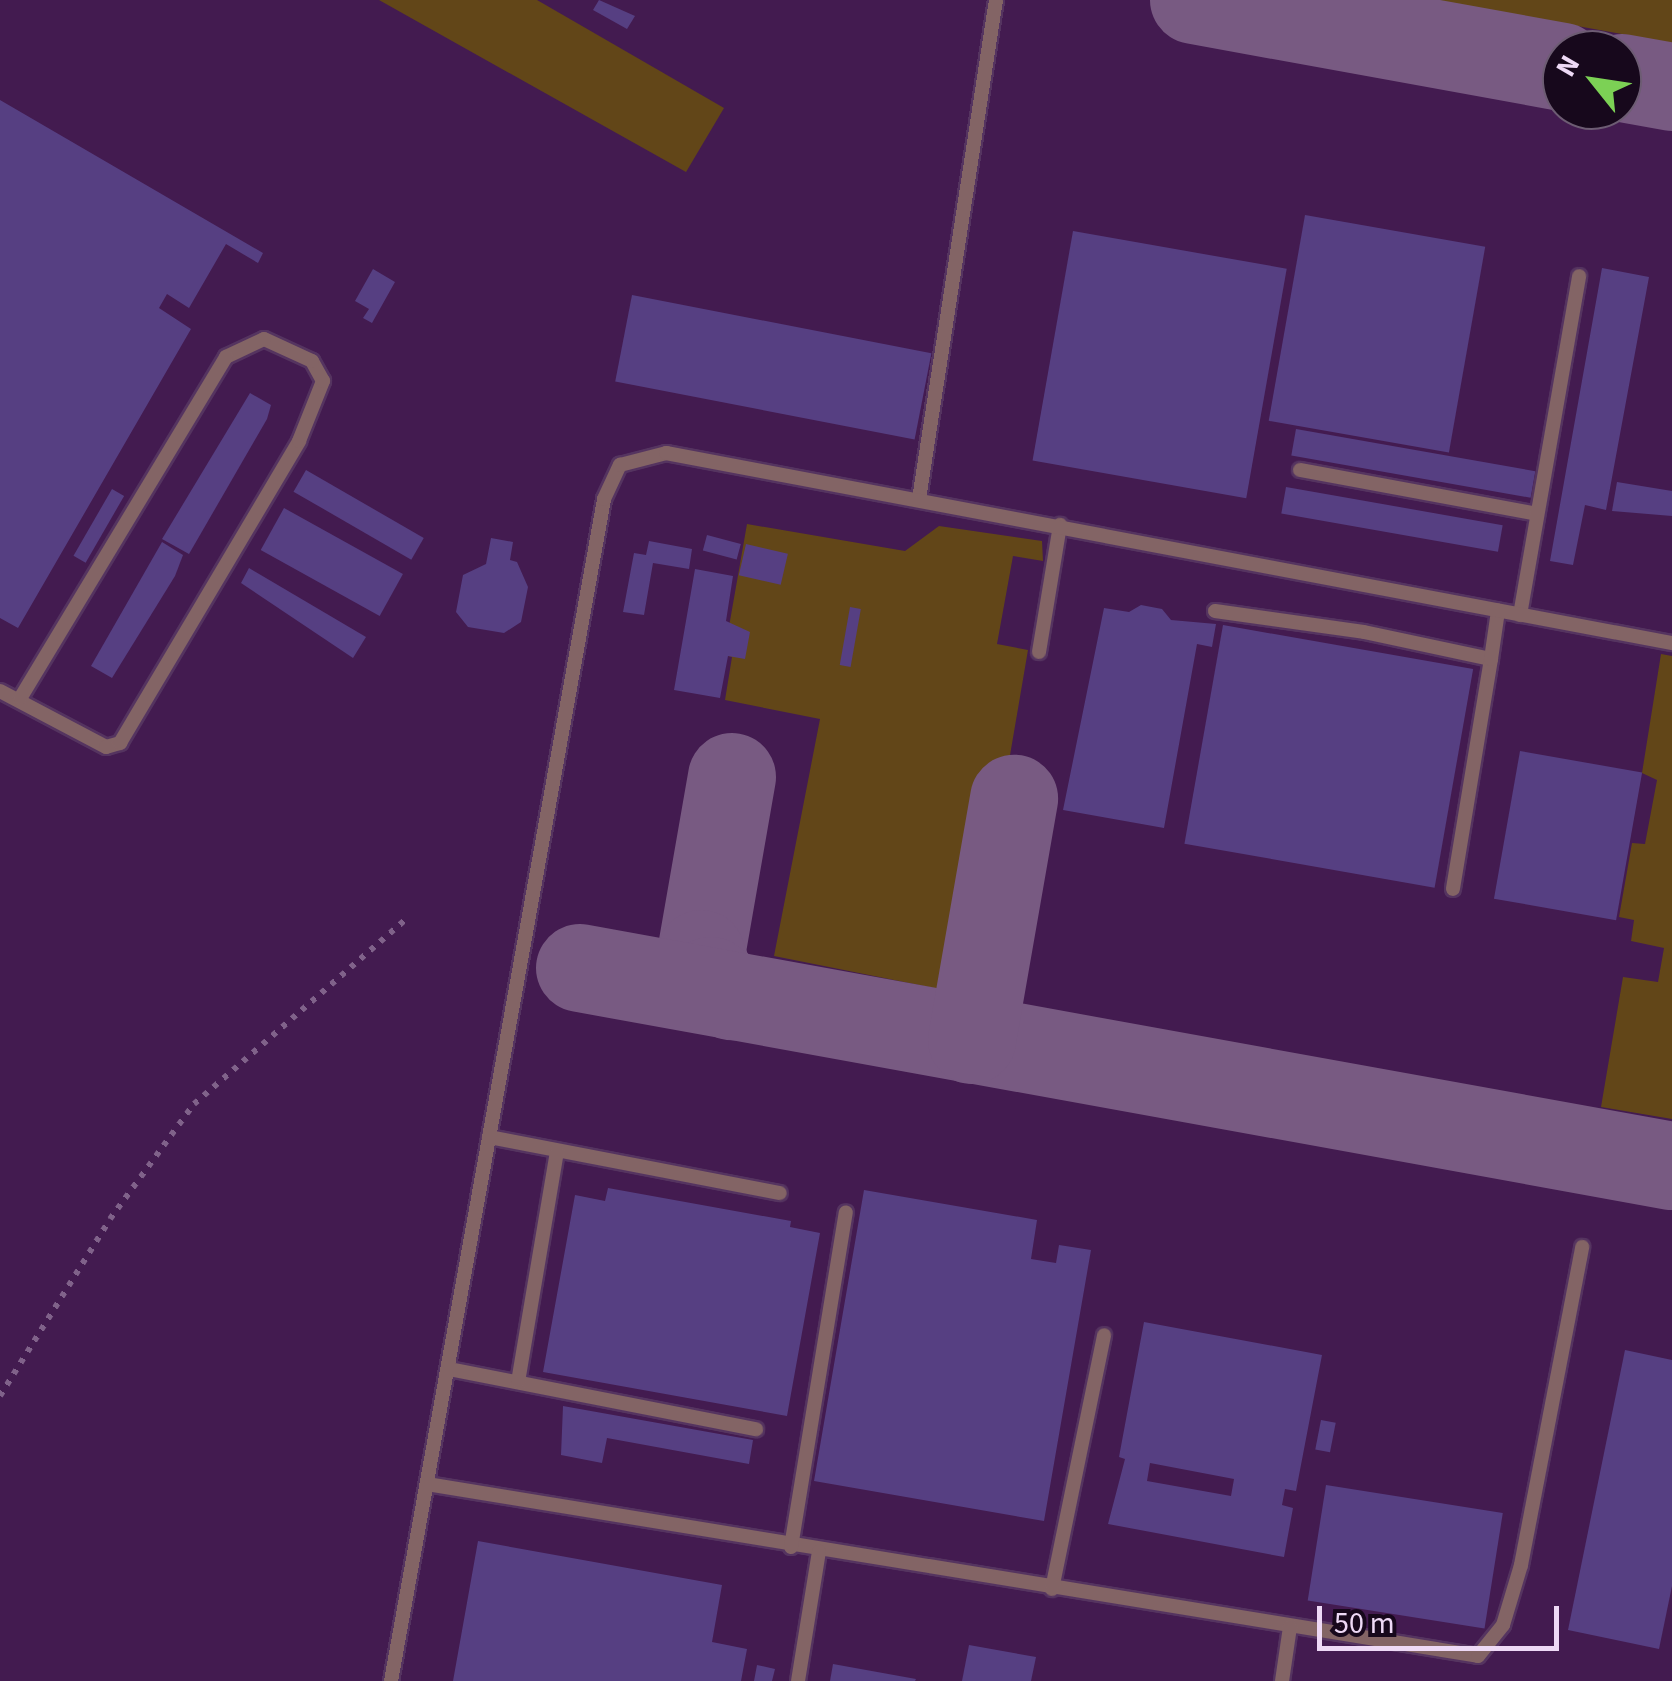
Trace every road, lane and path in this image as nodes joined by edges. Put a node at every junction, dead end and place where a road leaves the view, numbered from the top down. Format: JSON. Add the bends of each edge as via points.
{"nodes":[{"id":1,"x":996,"y":0,"type":"edge"},
{"id":2,"x":1579,"y":276,"type":"dead end"},
{"id":3,"x":1300,"y":470,"type":"dead end"},
{"id":4,"x":920,"y":499,"type":"junction"},
{"id":5,"x":1537,"y":514,"type":"junction"},
{"id":6,"x":1060,"y":525,"type":"junction"},
{"id":7,"x":1215,"y":611,"type":"dead end"},
{"id":8,"x":1498,"y":612,"type":"junction"},
{"id":9,"x":1520,"y":616,"type":"junction"},
{"id":10,"x":1672,"y":643,"type":"edge"},
{"id":11,"x":1039,"y":652,"type":"dead end"},
{"id":12,"x":1491,"y":660,"type":"junction"},
{"id":13,"x":0,"y":691,"type":"edge"},
{"id":14,"x":20,"y":698,"type":"junction"},
{"id":15,"x":1453,"y":889,"type":"dead end"},
{"id":16,"x":404,"y":920,"type":"dead end"},
{"id":17,"x":489,"y":1136,"type":"junction"},
{"id":18,"x":557,"y":1150,"type":"junction"},
{"id":19,"x":780,"y":1193,"type":"dead end"},
{"id":20,"x":846,"y":1212,"type":"dead end"},
{"id":21,"x":1582,"y":1248,"type":"dead end"},
{"id":22,"x":1104,"y":1335,"type":"dead end"},
{"id":23,"x":449,"y":1369,"type":"junction"},
{"id":24,"x":518,"y":1382,"type":"junction"},
{"id":25,"x":0,"y":1396,"type":"edge"},
{"id":26,"x":756,"y":1428,"type":"dead end"},
{"id":27,"x":426,"y":1484,"type":"junction"},
{"id":28,"x":790,"y":1547,"type":"junction"},
{"id":29,"x":819,"y":1552,"type":"junction"},
{"id":30,"x":1052,"y":1589,"type":"junction"},
{"id":31,"x":1290,"y":1628,"type":"junction"},
{"id":32,"x":391,"y":1681,"type":"edge"},
{"id":33,"x":798,"y":1681,"type":"edge"},
{"id":34,"x":1282,"y":1681,"type":"edge"}],
"edges":[{"from":1,"to":4,"type":"lane"},
{"from":2,"to":5,"type":"lane"},
{"from":3,"to":5,"type":"lane"},
{"from":4,"to":6,"type":"lane"},
{"from":4,"to":17,"type":"lane","via":[[666,452],[633,457],[610,475]]},
{"from":5,"to":9,"type":"lane"},
{"from":6,"to":8,"type":"lane"},
{"from":6,"to":11,"type":"lane"},
{"from":7,"to":12,"type":"lane","via":[[1364,632]]},
{"from":8,"to":9,"type":"lane"},
{"from":8,"to":12,"type":"lane"},
{"from":9,"to":10,"type":"lane"},
{"from":12,"to":15,"type":"lane"},
{"from":13,"to":14,"type":"lane"},
{"from":14,"to":14,"type":"lane","via":[[226,357],[264,339],[312,361],[323,382],[299,441],[120,743],[106,747]]},
{"from":16,"to":25,"type":"path","via":[[194,1104],[110,1219]]},
{"from":17,"to":18,"type":"lane"},
{"from":17,"to":23,"type":"lane"},
{"from":18,"to":19,"type":"lane"},
{"from":18,"to":24,"type":"lane"},
{"from":20,"to":28,"type":"lane"},
{"from":21,"to":31,"type":"lane","via":[[1521,1564],[1495,1641],[1466,1658]]},
{"from":22,"to":30,"type":"lane"},
{"from":23,"to":24,"type":"lane"},
{"from":23,"to":27,"type":"lane"},
{"from":24,"to":26,"type":"lane"},
{"from":27,"to":28,"type":"lane"},
{"from":27,"to":32,"type":"lane"},
{"from":28,"to":29,"type":"lane"},
{"from":29,"to":30,"type":"lane"},
{"from":29,"to":33,"type":"lane"},
{"from":30,"to":31,"type":"lane"},
{"from":31,"to":34,"type":"lane"}]}
